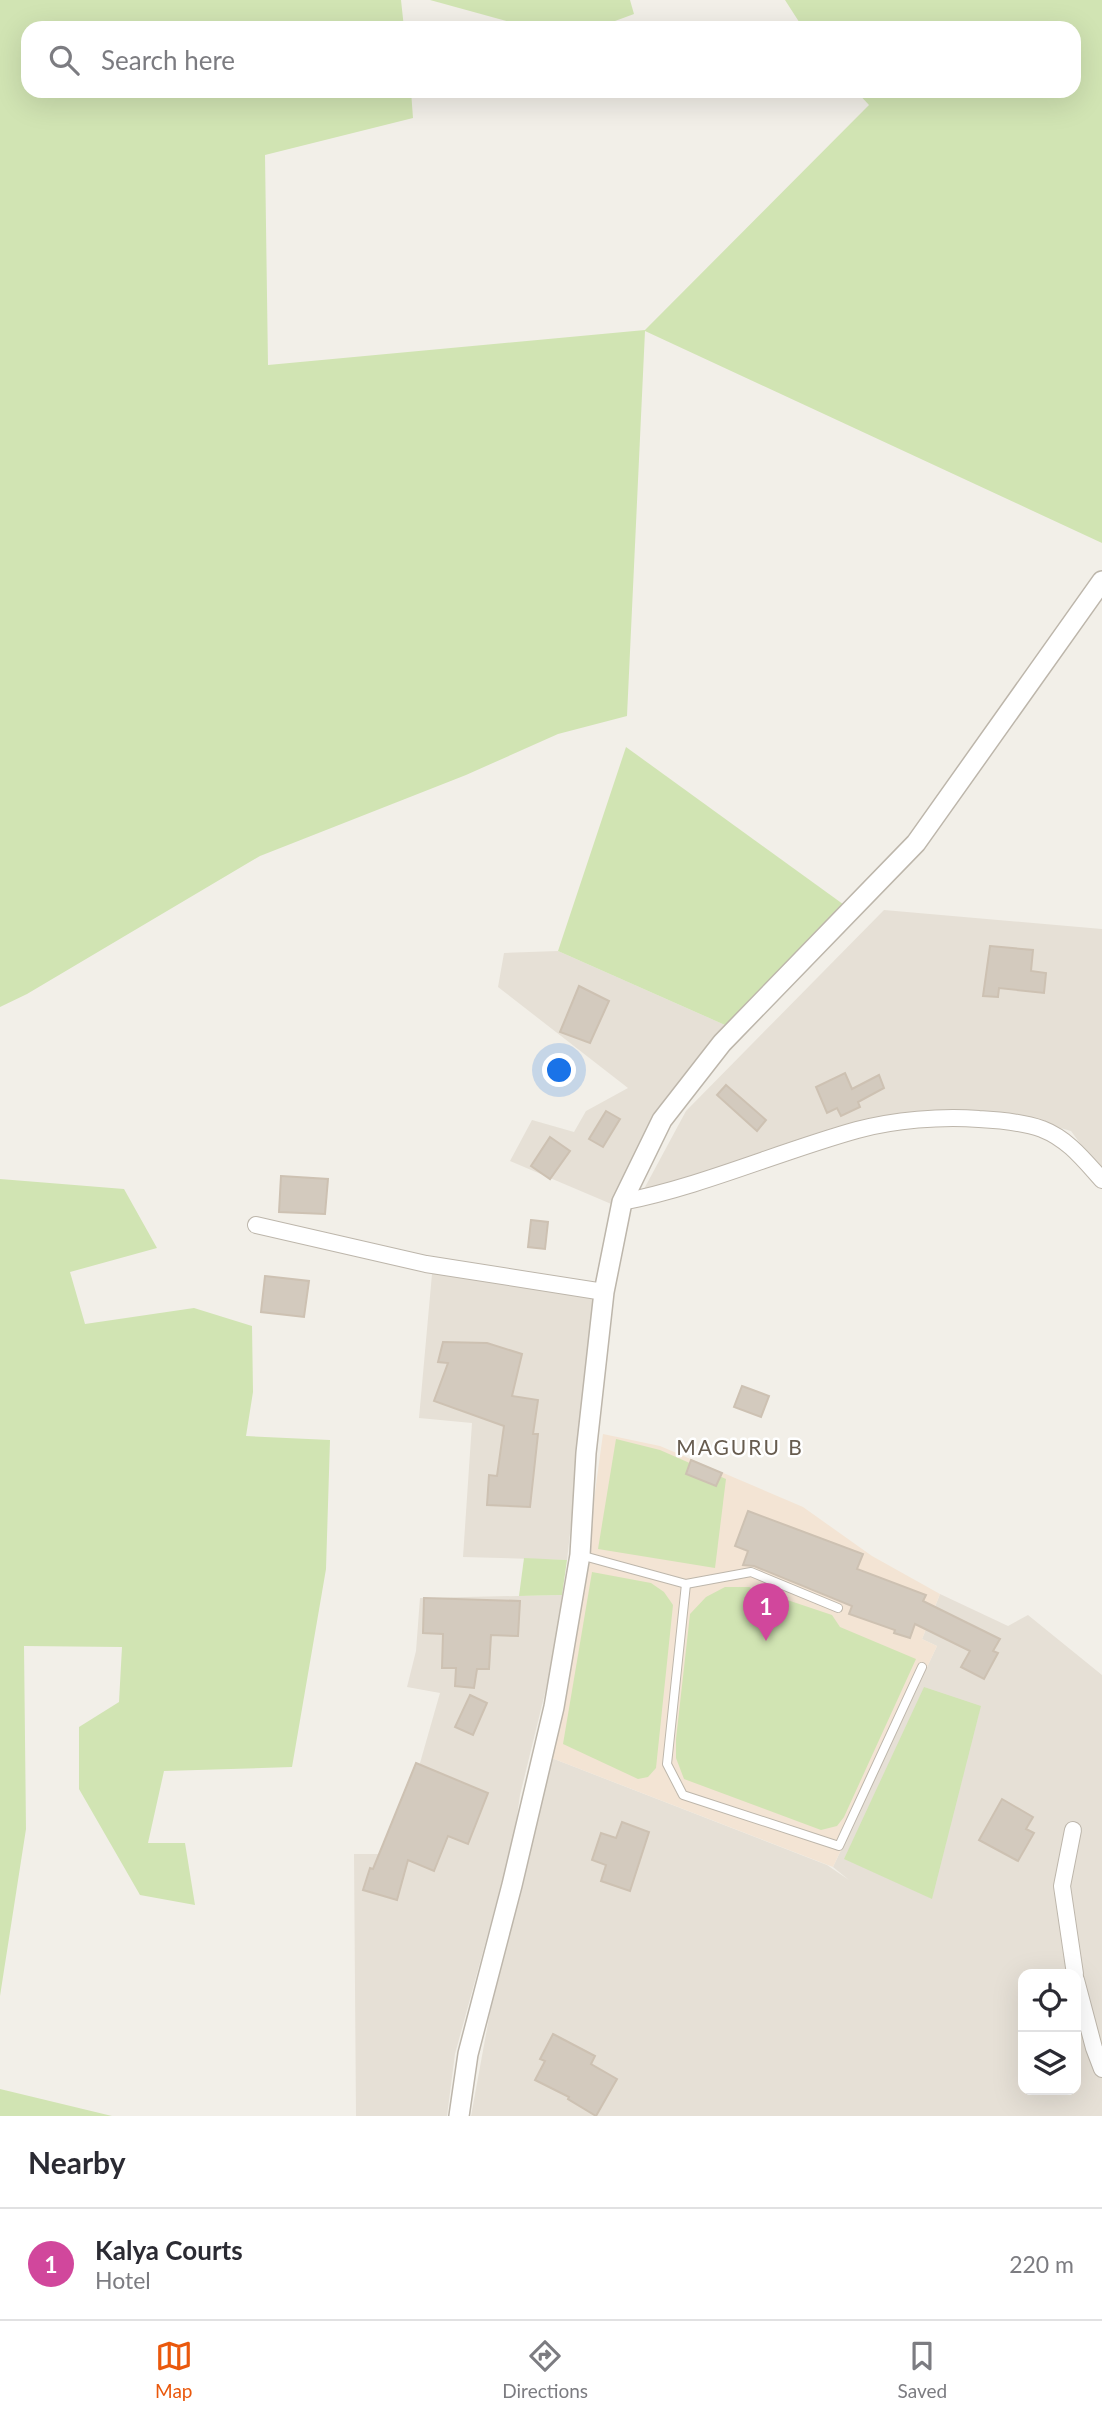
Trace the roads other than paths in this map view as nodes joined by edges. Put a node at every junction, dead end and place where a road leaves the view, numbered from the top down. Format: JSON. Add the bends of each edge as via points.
{"nodes":[{"id":1,"x":1102,"y":581,"type":"edge"},
{"id":2,"x":1102,"y":1180,"type":"edge"},
{"id":3,"x":622,"y":1202,"type":"junction"},
{"id":4,"x":256,"y":1225,"type":"dead end"},
{"id":5,"x":604,"y":1292,"type":"junction"},
{"id":6,"x":580,"y":1555,"type":"junction"},
{"id":7,"x":686,"y":1584,"type":"junction"},
{"id":8,"x":838,"y":1608,"type":"dead end"},
{"id":9,"x":922,"y":1667,"type":"dead end"},
{"id":10,"x":1073,"y":1830,"type":"dead end"},
{"id":11,"x":1074,"y":1969,"type":"edge"},
{"id":12,"x":1081,"y":1999,"type":"edge"},
{"id":13,"x":1102,"y":2070,"type":"edge"},
{"id":14,"x":459,"y":2116,"type":"edge"}],
"edges":[{"from":1,"to":3,"type":"street","via":[[916,844],[722,1043],[662,1120]]},
{"from":2,"to":3,"type":"street","via":[[1072,1147],[1042,1129],[957,1117],[859,1129]]},
{"from":3,"to":5,"type":"street"},
{"from":4,"to":5,"type":"street","via":[[418,1262]]},
{"from":5,"to":6,"type":"street"},
{"from":6,"to":7,"type":"lane"},
{"from":6,"to":14,"type":"street","via":[[554,1707],[468,2054]]},
{"from":7,"to":8,"type":"lane","via":[[751,1573]]},
{"from":7,"to":9,"type":"lane","via":[[667,1765],[684,1796],[839,1846]]},
{"from":10,"to":11,"type":"street","via":[[1062,1886]]},
{"from":12,"to":13,"type":"street"}]}
